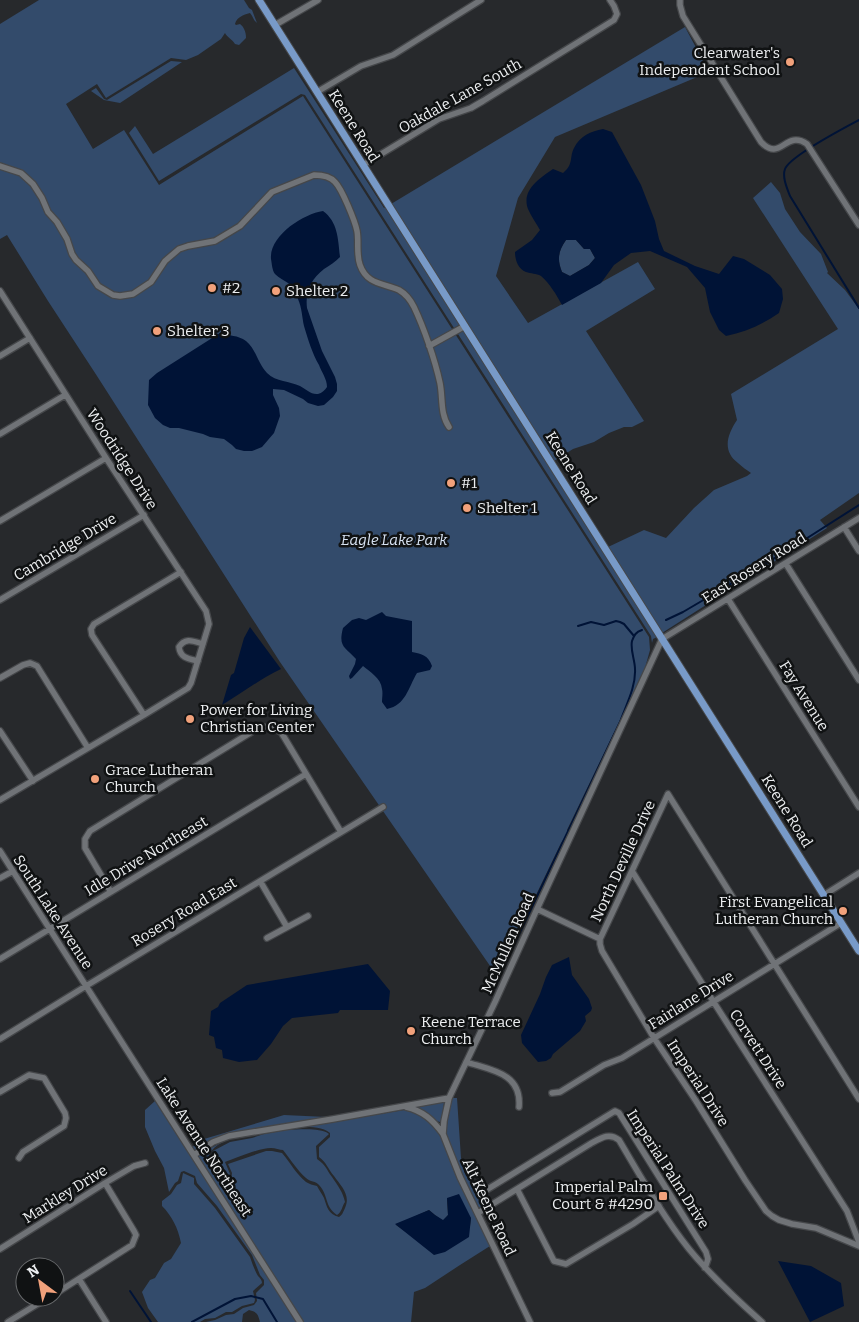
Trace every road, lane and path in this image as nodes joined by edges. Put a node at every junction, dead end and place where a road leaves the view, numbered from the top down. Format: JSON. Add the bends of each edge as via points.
{"nodes":[{"id":1,"x":259,"y":0,"type":"edge"},
{"id":2,"x":318,"y":0,"type":"edge"},
{"id":3,"x":481,"y":0,"type":"edge"},
{"id":4,"x":610,"y":0,"type":"edge"},
{"id":5,"x":680,"y":0,"type":"edge"},
{"id":6,"x":275,"y":25,"type":"junction"},
{"id":7,"x":317,"y":92,"type":"junction"},
{"id":8,"x":363,"y":165,"type":"junction"},
{"id":9,"x":0,"y":166,"type":"edge"},
{"id":10,"x":859,"y":225,"type":"edge"},
{"id":11,"x":0,"y":291,"type":"edge"},
{"id":12,"x":465,"y":326,"type":"junction"},
{"id":13,"x":30,"y":338,"type":"junction"},
{"id":14,"x":429,"y":346,"type":"junction"},
{"id":15,"x":0,"y":356,"type":"edge"},
{"id":16,"x":65,"y":395,"type":"junction"},
{"id":17,"x":449,"y":427,"type":"dead end"},
{"id":18,"x":0,"y":434,"type":"edge"},
{"id":19,"x":106,"y":458,"type":"junction"},
{"id":20,"x":144,"y":514,"type":"junction"},
{"id":21,"x":859,"y":518,"type":"edge"},
{"id":22,"x":0,"y":521,"type":"edge"},
{"id":23,"x":844,"y":527,"type":"junction"},
{"id":24,"x":859,"y":552,"type":"edge"},
{"id":25,"x":786,"y":564,"type":"junction"},
{"id":26,"x":181,"y":572,"type":"junction"},
{"id":27,"x":728,"y":599,"type":"junction"},
{"id":28,"x":0,"y":600,"type":"edge"},
{"id":29,"x":662,"y":639,"type":"junction"},
{"id":30,"x":203,"y":644,"type":"junction"},
{"id":31,"x":198,"y":661,"type":"junction"},
{"id":32,"x":0,"y":678,"type":"edge"},
{"id":33,"x":859,"y":680,"type":"edge"},
{"id":34,"x":144,"y":716,"type":"junction"},
{"id":35,"x":0,"y":731,"type":"edge"},
{"id":36,"x":88,"y":748,"type":"junction"},
{"id":37,"x":306,"y":774,"type":"junction"},
{"id":38,"x":33,"y":781,"type":"junction"},
{"id":39,"x":0,"y":800,"type":"edge"},
{"id":40,"x":383,"y":807,"type":"dead end"},
{"id":41,"x":859,"y":807,"type":"edge"},
{"id":42,"x":342,"y":832,"type":"junction"},
{"id":43,"x":0,"y":851,"type":"edge"},
{"id":44,"x":12,"y":871,"type":"junction"},
{"id":45,"x":632,"y":871,"type":"junction"},
{"id":46,"x":859,"y":873,"type":"edge"},
{"id":47,"x":0,"y":878,"type":"edge"},
{"id":48,"x":260,"y":881,"type":"junction"},
{"id":49,"x":111,"y":892,"type":"junction"},
{"id":50,"x":824,"y":895,"type":"junction"},
{"id":51,"x":537,"y":910,"type":"junction"},
{"id":52,"x":308,"y":916,"type":"dead end"},
{"id":53,"x":841,"y":923,"type":"junction"},
{"id":54,"x":287,"y":927,"type":"junction"},
{"id":55,"x":50,"y":929,"type":"junction"},
{"id":56,"x":268,"y":938,"type":"dead end"},
{"id":57,"x":600,"y":939,"type":"junction"},
{"id":58,"x":859,"y":952,"type":"edge"},
{"id":59,"x":0,"y":959,"type":"edge"},
{"id":60,"x":774,"y":964,"type":"junction"},
{"id":61,"x":86,"y":986,"type":"junction"},
{"id":62,"x":713,"y":1001,"type":"junction"},
{"id":63,"x":654,"y":1038,"type":"junction"},
{"id":64,"x":0,"y":1039,"type":"edge"},
{"id":65,"x":466,"y":1062,"type":"junction"},
{"id":66,"x":0,"y":1092,"type":"edge"},
{"id":67,"x":552,"y":1093,"type":"dead end"},
{"id":68,"x":449,"y":1098,"type":"junction"},
{"id":69,"x":859,"y":1099,"type":"edge"},
{"id":70,"x":404,"y":1107,"type":"junction"},
{"id":71,"x":519,"y":1107,"type":"dead end"},
{"id":72,"x":443,"y":1134,"type":"junction"},
{"id":73,"x":194,"y":1155,"type":"junction"},
{"id":74,"x":19,"y":1158,"type":"dead end"},
{"id":75,"x":145,"y":1163,"type":"dead end"},
{"id":76,"x":105,"y":1183,"type":"junction"},
{"id":77,"x":488,"y":1188,"type":"dead end"},
{"id":78,"x":517,"y":1189,"type":"junction"},
{"id":79,"x":660,"y":1206,"type":"junction"},
{"id":80,"x":478,"y":1213,"type":"junction"},
{"id":81,"x":859,"y":1244,"type":"edge"},
{"id":82,"x":0,"y":1249,"type":"edge"},
{"id":83,"x":705,"y":1268,"type":"junction"},
{"id":84,"x":79,"y":1279,"type":"junction"},
{"id":85,"x":65,"y":1288,"type":"edge"},
{"id":86,"x":33,"y":1307,"type":"edge"},
{"id":87,"x":8,"y":1322,"type":"edge"},
{"id":88,"x":106,"y":1322,"type":"edge"},
{"id":89,"x":300,"y":1322,"type":"edge"},
{"id":90,"x":530,"y":1322,"type":"edge"},
{"id":91,"x":762,"y":1322,"type":"edge"}],
"edges":[{"from":1,"to":6,"type":"main road","name":"Keene Road"},
{"from":2,"to":6,"type":"street"},
{"from":3,"to":7,"type":"street","via":[[392,54],[356,68]]},
{"from":4,"to":8,"type":"street","name":"Oakdale Lane South","via":[[617,14],[614,20],[483,101],[439,119]]},
{"from":5,"to":10,"type":"street","via":[[683,16],[761,142],[772,150],[790,141],[807,144]]},
{"from":6,"to":7,"type":"main road","name":"Keene Road"},
{"from":7,"to":8,"type":"main road","name":"Keene Road"},
{"from":8,"to":12,"type":"main road","name":"Keene Road"},
{"from":9,"to":14,"type":"street","via":[[21,173],[33,184],[68,239],[76,260],[98,286],[120,296],[133,294],[151,282],[179,249],[216,241],[240,226],[278,188],[314,176],[329,177],[339,188],[354,222],[364,273],[374,282],[399,290],[409,299]]},
{"from":11,"to":13,"type":"street","name":"Woodridge Drive"},
{"from":12,"to":14,"type":"street"},
{"from":12,"to":29,"type":"main road","name":"Keene Road"},
{"from":13,"to":15,"type":"street"},
{"from":13,"to":16,"type":"street","name":"Woodridge Drive"},
{"from":14,"to":17,"type":"street","via":[[440,382],[444,420]]},
{"from":16,"to":18,"type":"street"},
{"from":16,"to":19,"type":"street","name":"Woodridge Drive"},
{"from":19,"to":20,"type":"street","name":"Woodridge Drive"},
{"from":19,"to":22,"type":"street"},
{"from":20,"to":26,"type":"street","name":"Woodridge Drive"},
{"from":20,"to":28,"type":"street","name":"Cambridge Drive"},
{"from":21,"to":23,"type":"street","name":"East Rosery Road"},
{"from":23,"to":24,"type":"street"},
{"from":23,"to":25,"type":"street","name":"East Rosery Road"},
{"from":25,"to":27,"type":"street","name":"East Rosery Road"},
{"from":25,"to":33,"type":"street"},
{"from":26,"to":30,"type":"street","name":"Woodridge Drive","via":[[206,611],[209,624]]},
{"from":26,"to":34,"type":"street","via":[[94,624],[91,629]]},
{"from":27,"to":29,"type":"street","name":"East Rosery Road"},
{"from":27,"to":41,"type":"street","name":"Fay Avenue"},
{"from":29,"to":50,"type":"main road","name":"Keene Road"},
{"from":29,"to":51,"type":"street","name":"McMullen Road"},
{"from":30,"to":31,"type":"street","name":"Woodridge Drive"},
{"from":30,"to":31,"type":"street","via":[[189,640],[179,647],[185,657]]},
{"from":31,"to":34,"type":"street","name":"Woodridge Drive","via":[[188,688]]},
{"from":32,"to":36,"type":"street","via":[[23,665],[30,663],[36,666]]},
{"from":34,"to":36,"type":"street","name":"Woodridge Drive"},
{"from":35,"to":38,"type":"street"},
{"from":36,"to":38,"type":"street","name":"Woodridge Drive"},
{"from":37,"to":42,"type":"street"},
{"from":37,"to":49,"type":"street","name":"Idle Drive Northeast"},
{"from":37,"to":49,"type":"street","via":[[281,732],[266,726],[249,733],[90,831],[85,839],[85,848]]},
{"from":38,"to":39,"type":"street","name":"Woodridge Drive"},
{"from":40,"to":42,"type":"street","name":"Rosery Road East"},
{"from":42,"to":48,"type":"street","name":"Rosery Road East"},
{"from":43,"to":44,"type":"street","name":"South Lake Avenue"},
{"from":44,"to":47,"type":"street"},
{"from":44,"to":55,"type":"street","name":"South Lake Avenue"},
{"from":45,"to":57,"type":"street","name":"North Deville Drive"},
{"from":45,"to":60,"type":"street","name":"North Deville Drive","via":[[668,794]]},
{"from":45,"to":62,"type":"street","name":"Corvett Drive"},
{"from":46,"to":50,"type":"street"},
{"from":48,"to":54,"type":"street"},
{"from":48,"to":61,"type":"street","name":"Rosery Road East"},
{"from":49,"to":55,"type":"street","name":"Idle Drive Northeast"},
{"from":50,"to":53,"type":"main road","name":"Keene Road"},
{"from":51,"to":57,"type":"street"},
{"from":51,"to":65,"type":"street","name":"McMullen Road"},
{"from":52,"to":54,"type":"street"},
{"from":53,"to":58,"type":"main road","name":"Keene Road"},
{"from":53,"to":60,"type":"street","name":"Fairlane Drive"},
{"from":54,"to":56,"type":"street"},
{"from":55,"to":59,"type":"street","name":"Idle Drive Northeast"},
{"from":55,"to":61,"type":"street","name":"South Lake Avenue"},
{"from":57,"to":63,"type":"street","name":"Imperial Drive","via":[[602,951]]},
{"from":60,"to":62,"type":"street","name":"Fairlane Drive"},
{"from":60,"to":69,"type":"street"},
{"from":61,"to":64,"type":"street","name":"Rosery Road East"},
{"from":61,"to":73,"type":"street","name":"Lake Avenue Northeast"},
{"from":62,"to":63,"type":"street","name":"Fairlane Drive"},
{"from":62,"to":81,"type":"street","name":"Corvett Drive","via":[[847,1211]]},
{"from":63,"to":67,"type":"street","name":"Fairlane Drive","via":[[560,1092]]},
{"from":63,"to":81,"type":"street","name":"Imperial Drive","via":[[766,1211],[779,1220],[816,1228]]},
{"from":65,"to":68,"type":"street","name":"McMullen Road"},
{"from":65,"to":71,"type":"street","via":[[508,1077],[518,1090]]},
{"from":66,"to":74,"type":"street","via":[[29,1075],[44,1078],[65,1113],[64,1126],[23,1152]]},
{"from":68,"to":70,"type":"street"},
{"from":68,"to":72,"type":"street","name":"Alt Keene Road"},
{"from":70,"to":72,"type":"street","via":[[423,1113]]},
{"from":70,"to":73,"type":"street","via":[[229,1136]]},
{"from":72,"to":80,"type":"street","name":"Alt Keene Road"},
{"from":73,"to":89,"type":"street","name":"Lake Avenue Northeast"},
{"from":75,"to":76,"type":"street","name":"Markley Drive"},
{"from":76,"to":82,"type":"street","name":"Markley Drive"},
{"from":76,"to":84,"type":"street","via":[[136,1236],[132,1245]]},
{"from":77,"to":83,"type":"street","name":"Imperial Palm Drive","via":[[617,1112],[706,1252]]},
{"from":78,"to":79,"type":"street","via":[[590,1144],[606,1136],[614,1136]]},
{"from":78,"to":79,"type":"street","via":[[554,1261],[566,1264]]},
{"from":78,"to":80,"type":"street"},
{"from":79,"to":83,"type":"street"},
{"from":80,"to":90,"type":"street","name":"Alt Keene Road"},
{"from":83,"to":91,"type":"street"},
{"from":84,"to":85,"type":"street"},
{"from":84,"to":88,"type":"street"},
{"from":86,"to":87,"type":"street"}]}
